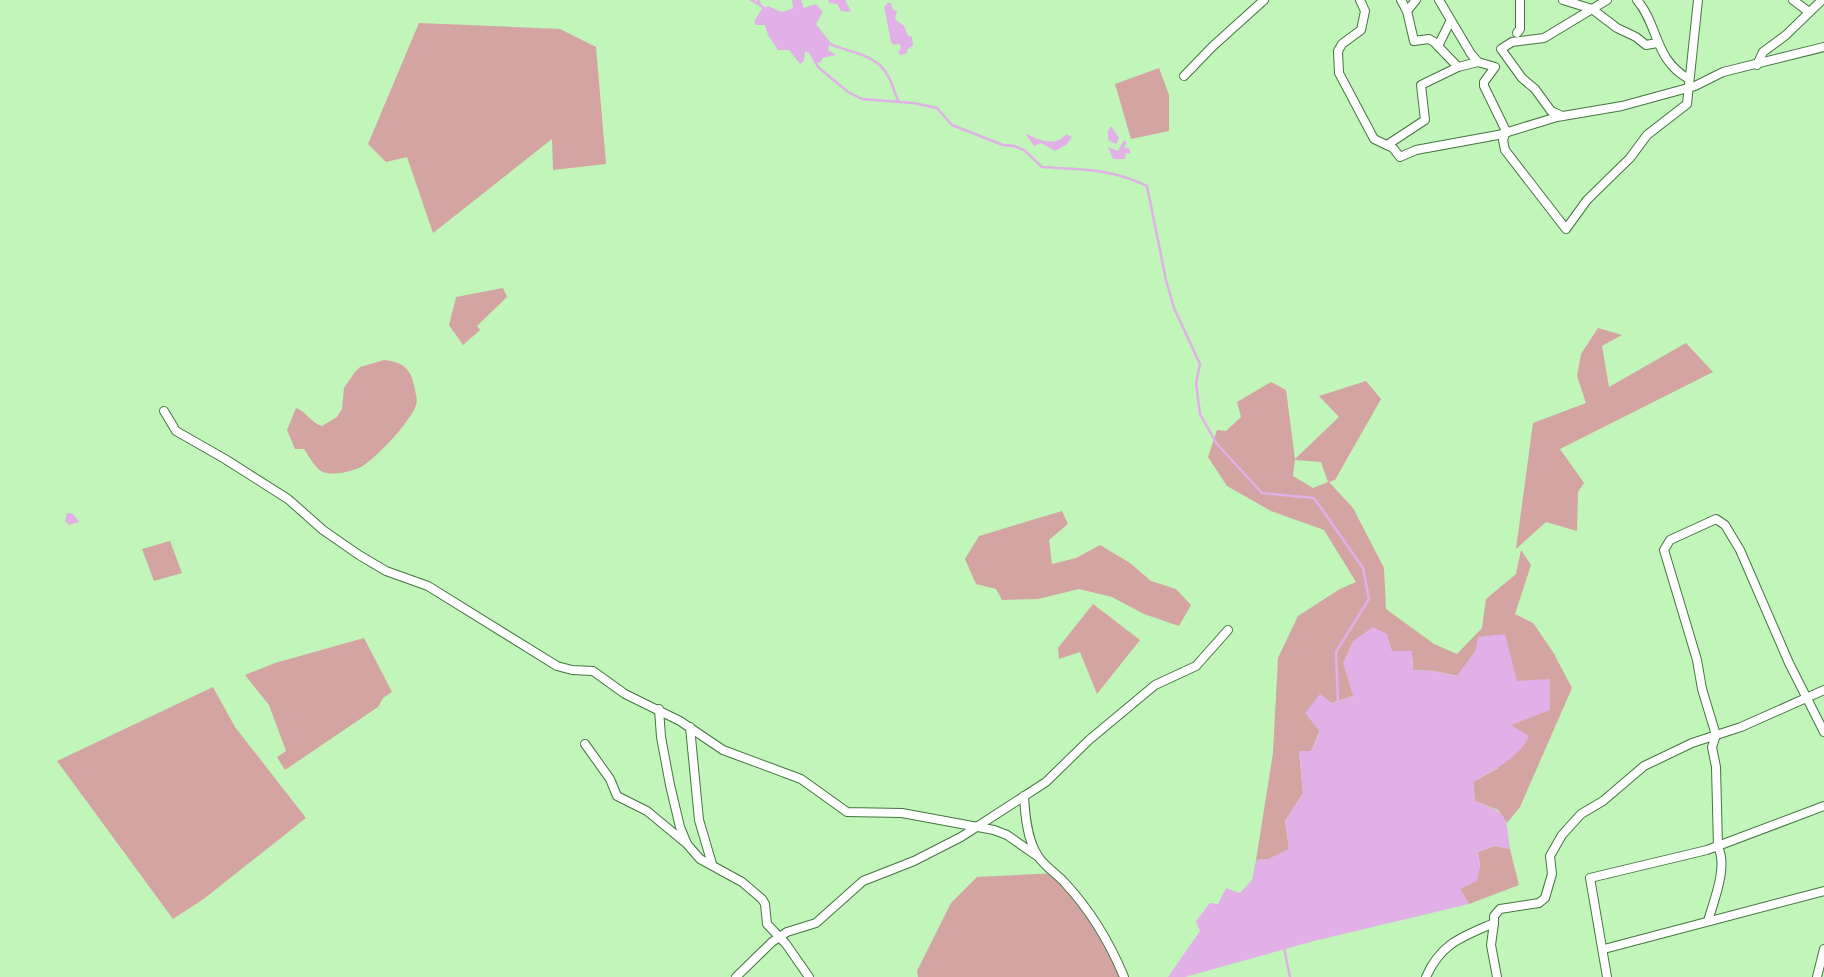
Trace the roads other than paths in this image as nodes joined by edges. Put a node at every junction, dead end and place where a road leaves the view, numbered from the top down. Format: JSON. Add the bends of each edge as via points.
{"nodes":[{"id":1,"x":1264,"y":0,"type":"edge"},
{"id":2,"x":1360,"y":0,"type":"edge"},
{"id":3,"x":1401,"y":0,"type":"edge"},
{"id":4,"x":1416,"y":0,"type":"edge"},
{"id":5,"x":1439,"y":0,"type":"edge"},
{"id":6,"x":1520,"y":0,"type":"edge"},
{"id":7,"x":1563,"y":0,"type":"edge"},
{"id":8,"x":1607,"y":0,"type":"edge"},
{"id":9,"x":1637,"y":0,"type":"edge"},
{"id":10,"x":1698,"y":0,"type":"edge"},
{"id":11,"x":1793,"y":0,"type":"edge"},
{"id":12,"x":1822,"y":0,"type":"edge"},
{"id":13,"x":1592,"y":10,"type":"junction"},
{"id":14,"x":1407,"y":11,"type":"junction"},
{"id":15,"x":1809,"y":12,"type":"junction"},
{"id":16,"x":1450,"y":22,"type":"junction"},
{"id":17,"x":1517,"y":33,"type":"dead end"},
{"id":18,"x":1657,"y":43,"type":"junction"},
{"id":19,"x":1438,"y":46,"type":"junction"},
{"id":20,"x":1824,"y":47,"type":"edge"},
{"id":21,"x":1478,"y":62,"type":"junction"},
{"id":22,"x":1757,"y":65,"type":"junction"},
{"id":23,"x":1458,"y":67,"type":"junction"},
{"id":24,"x":1184,"y":76,"type":"dead end"},
{"id":25,"x":1689,"y":79,"type":"junction"},
{"id":26,"x":1688,"y":88,"type":"junction"},
{"id":27,"x":1562,"y":116,"type":"junction"},
{"id":28,"x":1506,"y":132,"type":"junction"},
{"id":29,"x":1387,"y":144,"type":"junction"},
{"id":30,"x":164,"y":411,"type":"dead end"},
{"id":31,"x":1228,"y":630,"type":"dead end"},
{"id":32,"x":1824,"y":690,"type":"edge"},
{"id":33,"x":1806,"y":698,"type":"junction"},
{"id":34,"x":659,"y":708,"type":"junction"},
{"id":35,"x":690,"y":727,"type":"junction"},
{"id":36,"x":1824,"y":732,"type":"edge"},
{"id":37,"x":1716,"y":735,"type":"junction"},
{"id":38,"x":586,"y":744,"type":"dead end"},
{"id":39,"x":1024,"y":796,"type":"junction"},
{"id":40,"x":1824,"y":806,"type":"edge"},
{"id":41,"x":978,"y":827,"type":"junction"},
{"id":42,"x":687,"y":844,"type":"junction"},
{"id":43,"x":1718,"y":847,"type":"junction"},
{"id":44,"x":1037,"y":856,"type":"junction"},
{"id":45,"x":712,"y":864,"type":"junction"},
{"id":46,"x":1824,"y":891,"type":"edge"},
{"id":47,"x":1708,"y":921,"type":"junction"},
{"id":48,"x":1494,"y":923,"type":"junction"},
{"id":49,"x":779,"y":937,"type":"junction"},
{"id":50,"x":1604,"y":949,"type":"junction"},
{"id":51,"x":1824,"y":949,"type":"edge"},
{"id":52,"x":736,"y":977,"type":"edge"},
{"id":53,"x":809,"y":977,"type":"edge"},
{"id":54,"x":1124,"y":977,"type":"edge"},
{"id":55,"x":1426,"y":977,"type":"edge"},
{"id":56,"x":1497,"y":977,"type":"edge"},
{"id":57,"x":1608,"y":977,"type":"edge"},
{"id":58,"x":1817,"y":977,"type":"edge"}],
"edges":[{"from":1,"to":24,"type":"street"},
{"from":2,"to":29,"type":"street","via":[[1365,11],[1361,30],[1342,44],[1337,64],[1374,139]]},
{"from":3,"to":14,"type":"street"},
{"from":4,"to":14,"type":"street"},
{"from":5,"to":16,"type":"street"},
{"from":6,"to":17,"type":"street","via":[[1520,29]]},
{"from":7,"to":13,"type":"street"},
{"from":8,"to":13,"type":"street"},
{"from":9,"to":18,"type":"street","via":[[1646,12]]},
{"from":10,"to":25,"type":"street"},
{"from":11,"to":15,"type":"street"},
{"from":12,"to":15,"type":"street"},
{"from":13,"to":18,"type":"street","via":[[1646,45]]},
{"from":13,"to":27,"type":"street","via":[[1544,38],[1512,42],[1501,48],[1551,111]]},
{"from":14,"to":19,"type":"street","via":[[1414,41],[1430,39]]},
{"from":15,"to":22,"type":"street","via":[[1763,52]]},
{"from":16,"to":19,"type":"street"},
{"from":16,"to":21,"type":"street"},
{"from":18,"to":25,"type":"street","via":[[1680,73]]},
{"from":19,"to":23,"type":"street"},
{"from":20,"to":22,"type":"street"},
{"from":21,"to":23,"type":"street"},
{"from":21,"to":28,"type":"street","via":[[1494,67],[1484,86]]},
{"from":22,"to":26,"type":"street","via":[[1723,72]]},
{"from":23,"to":29,"type":"street","via":[[1421,85],[1425,120]]},
{"from":25,"to":26,"type":"street"},
{"from":26,"to":27,"type":"street","via":[[1622,106]]},
{"from":26,"to":28,"type":"street","via":[[1685,108],[1647,135],[1566,229],[1505,150],[1503,140]]},
{"from":27,"to":28,"type":"street"},
{"from":28,"to":29,"type":"street","via":[[1464,143],[1416,150],[1400,157]]},
{"from":30,"to":34,"type":"street","via":[[176,431],[288,500],[323,530],[373,564],[428,586],[557,666],[593,671],[625,694]]},
{"from":31,"to":39,"type":"street","via":[[1196,666],[1155,685],[1089,740],[1046,782]]},
{"from":32,"to":33,"type":"street"},
{"from":33,"to":36,"type":"street"},
{"from":33,"to":37,"type":"street"},
{"from":33,"to":37,"type":"street","via":[[1740,550],[1725,525],[1716,519],[1670,540],[1664,550]]},
{"from":34,"to":35,"type":"street"},
{"from":34,"to":42,"type":"street","via":[[670,784]]},
{"from":35,"to":41,"type":"street","via":[[722,750],[802,779],[847,812],[902,813]]},
{"from":35,"to":45,"type":"street","via":[[699,820]]},
{"from":37,"to":43,"type":"street","via":[[1712,747],[1716,767]]},
{"from":37,"to":48,"type":"street","via":[[1644,766],[1603,801],[1581,814],[1562,835],[1550,856],[1552,874],[1545,898],[1539,903],[1500,909],[1494,916]]},
{"from":38,"to":42,"type":"street","via":[[618,796],[647,811]]},
{"from":39,"to":41,"type":"street"},
{"from":39,"to":44,"type":"street","via":[[1027,823]]},
{"from":40,"to":43,"type":"street"},
{"from":41,"to":44,"type":"street","via":[[1007,835]]},
{"from":41,"to":49,"type":"street","via":[[919,859],[866,880],[816,923]]},
{"from":42,"to":45,"type":"street","via":[[698,857]]},
{"from":43,"to":47,"type":"street","via":[[1723,859]]},
{"from":43,"to":50,"type":"street","via":[[1590,878]]},
{"from":44,"to":54,"type":"street","via":[[1065,883],[1088,912]]},
{"from":45,"to":49,"type":"street","via":[[762,899],[767,924]]},
{"from":46,"to":47,"type":"street"},
{"from":47,"to":50,"type":"street"},
{"from":48,"to":55,"type":"street","via":[[1462,936],[1446,947],[1433,961]]},
{"from":48,"to":56,"type":"street","via":[[1491,945]]},
{"from":49,"to":52,"type":"street"},
{"from":49,"to":53,"type":"street"},
{"from":50,"to":57,"type":"street"},
{"from":51,"to":58,"type":"street"}]}
